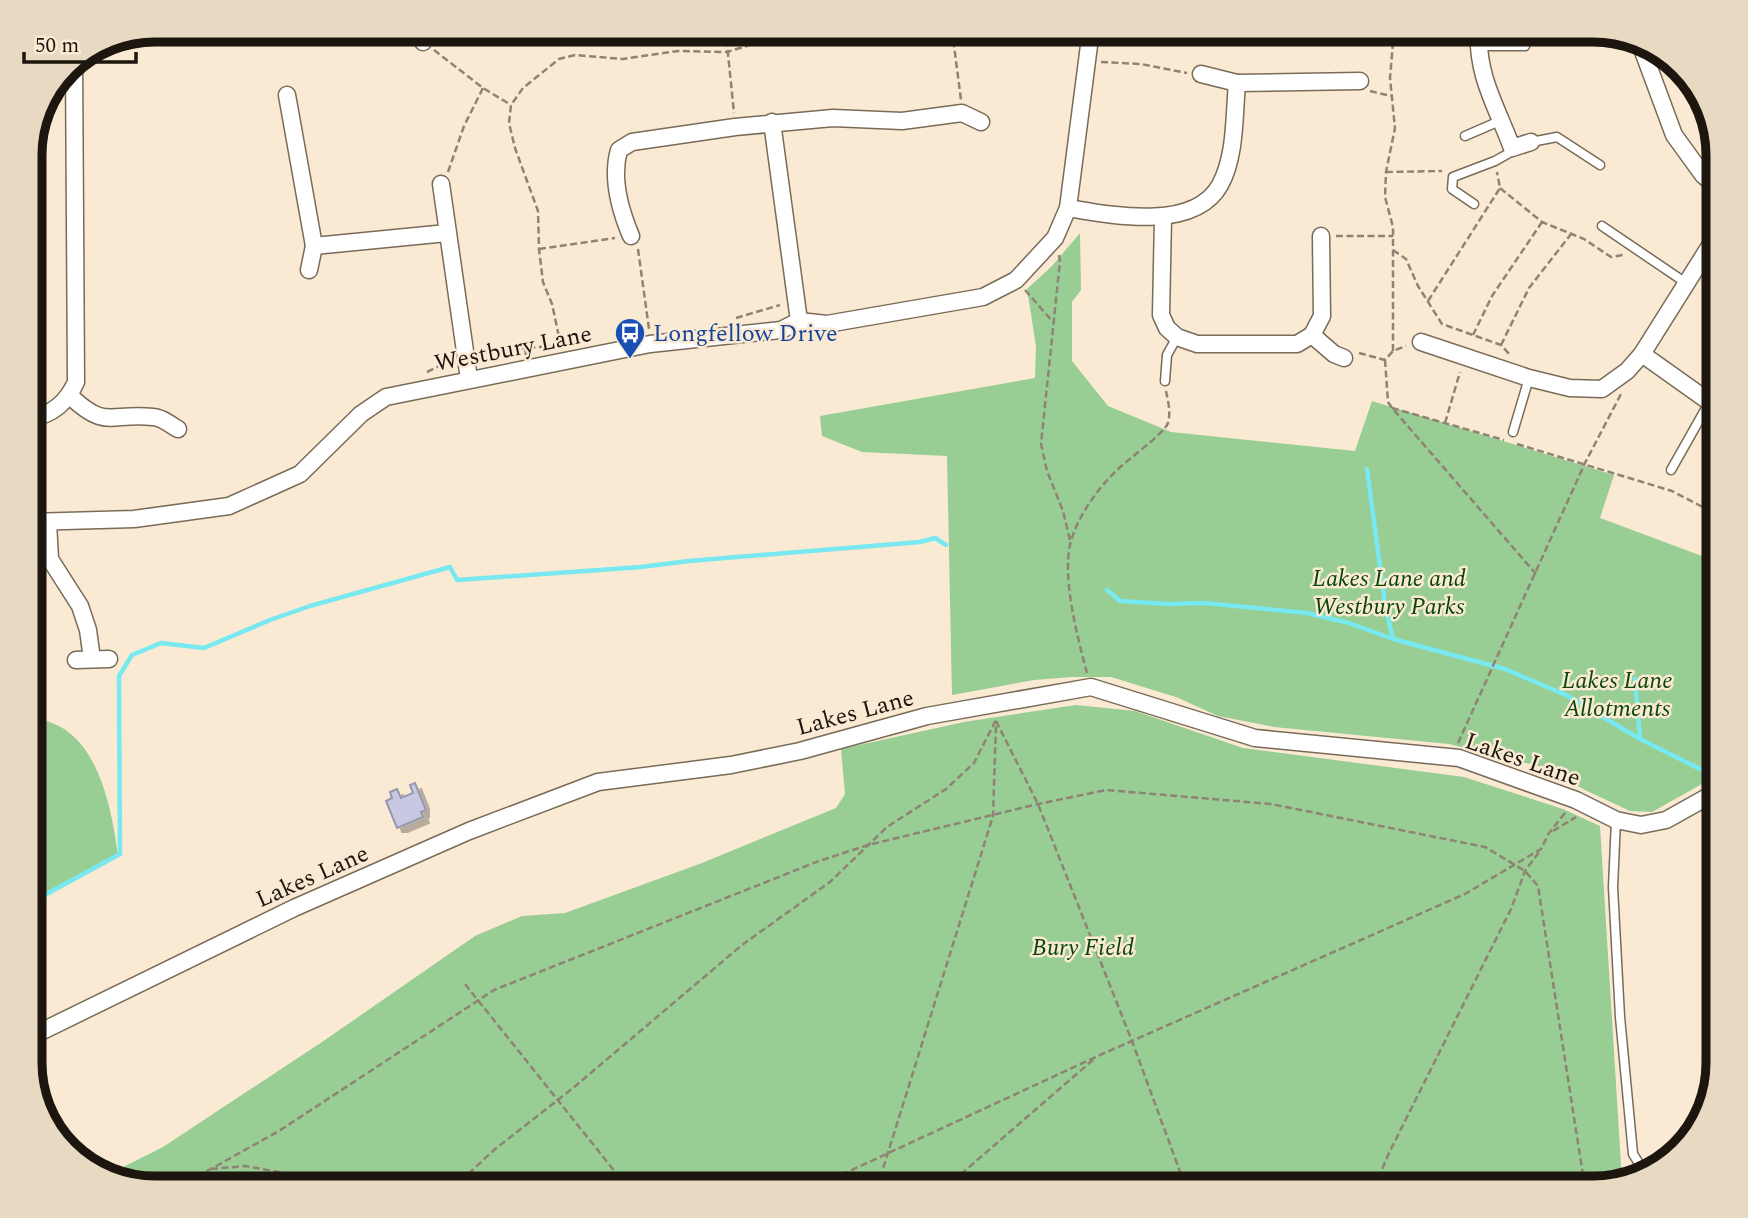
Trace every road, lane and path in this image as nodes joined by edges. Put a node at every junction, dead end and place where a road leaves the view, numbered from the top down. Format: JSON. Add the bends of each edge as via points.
{"nodes":[{"id":1,"x":429,"y":42,"type":"edge"},
{"id":2,"x":726,"y":42,"type":"edge"},
{"id":3,"x":760,"y":42,"type":"edge"},
{"id":4,"x":953,"y":42,"type":"edge"},
{"id":5,"x":1090,"y":42,"type":"edge"},
{"id":6,"x":1393,"y":42,"type":"edge"},
{"id":7,"x":1479,"y":42,"type":"edge"},
{"id":8,"x":1502,"y":42,"type":"edge"},
{"id":9,"x":1525,"y":46,"type":"dead end"},
{"id":10,"x":727,"y":52,"type":"junction"},
{"id":11,"x":1644,"y":55,"type":"edge"},
{"id":12,"x":1087,"y":61,"type":"junction"},
{"id":13,"x":1201,"y":74,"type":"joint"},
{"id":14,"x":75,"y":75,"type":"edge"},
{"id":15,"x":1360,"y":81,"type":"joint"},
{"id":16,"x":1237,"y":83,"type":"junction"},
{"id":17,"x":483,"y":88,"type":"junction"},
{"id":18,"x":287,"y":94,"type":"dead end"},
{"id":19,"x":1391,"y":96,"type":"junction"},
{"id":20,"x":511,"y":105,"type":"junction"},
{"id":21,"x":962,"y":113,"type":"junction"},
{"id":22,"x":1502,"y":120,"type":"junction"},
{"id":23,"x":772,"y":122,"type":"junction"},
{"id":24,"x":981,"y":122,"type":"dead end"},
{"id":25,"x":735,"y":127,"type":"junction"},
{"id":26,"x":1465,"y":136,"type":"dead end"},
{"id":27,"x":1531,"y":142,"type":"joint"},
{"id":28,"x":1512,"y":148,"type":"junction"},
{"id":29,"x":1495,"y":161,"type":"junction"},
{"id":30,"x":1600,"y":164,"type":"dead end"},
{"id":31,"x":1450,"y":168,"type":"dead end"},
{"id":32,"x":1386,"y":172,"type":"junction"},
{"id":33,"x":1706,"y":178,"type":"edge"},
{"id":34,"x":441,"y":184,"type":"joint"},
{"id":35,"x":1500,"y":188,"type":"junction"},
{"id":36,"x":1474,"y":204,"type":"dead end"},
{"id":37,"x":1068,"y":208,"type":"junction"},
{"id":38,"x":1163,"y":217,"type":"junction"},
{"id":39,"x":1542,"y":222,"type":"junction"},
{"id":40,"x":1602,"y":226,"type":"dead end"},
{"id":41,"x":447,"y":233,"type":"junction"},
{"id":42,"x":1571,"y":234,"type":"junction"},
{"id":43,"x":631,"y":236,"type":"junction"},
{"id":44,"x":1321,"y":236,"type":"joint"},
{"id":45,"x":1393,"y":236,"type":"junction"},
{"id":46,"x":1055,"y":238,"type":"junction"},
{"id":47,"x":314,"y":246,"type":"junction"},
{"id":48,"x":539,"y":249,"type":"junction"},
{"id":49,"x":1393,"y":250,"type":"junction"},
{"id":50,"x":1706,"y":252,"type":"edge"},
{"id":51,"x":1623,"y":255,"type":"dead end"},
{"id":52,"x":309,"y":270,"type":"dead end"},
{"id":53,"x":1016,"y":280,"type":"junction"},
{"id":54,"x":1686,"y":284,"type":"junction"},
{"id":55,"x":797,"y":300,"type":"junction"},
{"id":56,"x":1428,"y":301,"type":"junction"},
{"id":57,"x":735,"y":318,"type":"dead end"},
{"id":58,"x":799,"y":321,"type":"junction"},
{"id":59,"x":1054,"y":322,"type":"junction"},
{"id":60,"x":649,"y":330,"type":"dead end"},
{"id":61,"x":1312,"y":335,"type":"junction"},
{"id":62,"x":1473,"y":335,"type":"junction"},
{"id":63,"x":1177,"y":337,"type":"junction"},
{"id":64,"x":1421,"y":342,"type":"joint"},
{"id":65,"x":1502,"y":345,"type":"junction"},
{"id":66,"x":561,"y":346,"type":"dead end"},
{"id":67,"x":525,"y":348,"type":"dead end"},
{"id":68,"x":1393,"y":351,"type":"junction"},
{"id":69,"x":1642,"y":354,"type":"junction"},
{"id":70,"x":465,"y":355,"type":"junction"},
{"id":71,"x":1464,"y":356,"type":"junction"},
{"id":72,"x":1344,"y":358,"type":"joint"},
{"id":73,"x":1385,"y":360,"type":"junction"},
{"id":74,"x":1507,"y":371,"type":"junction"},
{"id":75,"x":1627,"y":371,"type":"junction"},
{"id":76,"x":422,"y":375,"type":"dead end"},
{"id":77,"x":1529,"y":378,"type":"junction"},
{"id":78,"x":469,"y":379,"type":"junction"},
{"id":79,"x":1164,"y":381,"type":"joint"},
{"id":80,"x":70,"y":396,"type":"junction"},
{"id":81,"x":1706,"y":397,"type":"edge"},
{"id":82,"x":1392,"y":408,"type":"junction"},
{"id":83,"x":42,"y":415,"type":"edge"},
{"id":84,"x":1706,"y":419,"type":"edge"},
{"id":85,"x":1445,"y":423,"type":"junction"},
{"id":86,"x":178,"y":429,"type":"dead end"},
{"id":87,"x":1513,"y":432,"type":"dead end"},
{"id":88,"x":1585,"y":463,"type":"junction"},
{"id":89,"x":1671,"y":470,"type":"dead end"},
{"id":90,"x":1706,"y":509,"type":"edge"},
{"id":91,"x":42,"y":522,"type":"edge"},
{"id":92,"x":48,"y":522,"type":"junction"},
{"id":93,"x":1070,"y":543,"type":"junction"},
{"id":94,"x":1535,"y":574,"type":"junction"},
{"id":95,"x":109,"y":659,"type":"dead end"},
{"id":96,"x":1091,"y":687,"type":"junction"},
{"id":97,"x":998,"y":703,"type":"junction"},
{"id":98,"x":996,"y":721,"type":"junction"},
{"id":99,"x":1451,"y":757,"type":"junction"},
{"id":100,"x":1706,"y":798,"type":"edge"},
{"id":101,"x":1576,"y":800,"type":"junction"},
{"id":102,"x":1038,"y":804,"type":"junction"},
{"id":103,"x":993,"y":816,"type":"junction"},
{"id":104,"x":1616,"y":820,"type":"junction"},
{"id":105,"x":1549,"y":834,"type":"junction"},
{"id":106,"x":868,"y":845,"type":"junction"},
{"id":107,"x":1541,"y":849,"type":"junction"},
{"id":108,"x":1515,"y":865,"type":"junction"},
{"id":109,"x":1525,"y":871,"type":"junction"},
{"id":110,"x":465,"y":984,"type":"dead end"},
{"id":111,"x":478,"y":1000,"type":"junction"},
{"id":112,"x":42,"y":1031,"type":"edge"},
{"id":113,"x":1132,"y":1041,"type":"junction"},
{"id":114,"x":1100,"y":1055,"type":"junction"},
{"id":115,"x":559,"y":1099,"type":"junction"},
{"id":116,"x":889,"y":1153,"type":"junction"},
{"id":117,"x":1640,"y":1165,"type":"edge"},
{"id":118,"x":209,"y":1170,"type":"junction"},
{"id":119,"x":195,"y":1176,"type":"edge"},
{"id":120,"x":302,"y":1176,"type":"edge"},
{"id":121,"x":466,"y":1176,"type":"edge"},
{"id":122,"x":619,"y":1176,"type":"edge"},
{"id":123,"x":839,"y":1176,"type":"edge"},
{"id":124,"x":881,"y":1176,"type":"edge"},
{"id":125,"x":959,"y":1176,"type":"edge"},
{"id":126,"x":1182,"y":1176,"type":"edge"},
{"id":127,"x":1379,"y":1176,"type":"edge"},
{"id":128,"x":1583,"y":1176,"type":"edge"}],
"edges":[{"from":1,"to":17,"type":"path"},
{"from":2,"to":10,"type":"path"},
{"from":3,"to":10,"type":"path"},
{"from":4,"to":21,"type":"path"},
{"from":5,"to":12,"type":"street","name":"Westbury Lane"},
{"from":6,"to":19,"type":"path"},
{"from":7,"to":22,"type":"street","via":[[1484,82]]},
{"from":8,"to":9,"type":"lane"},
{"from":10,"to":20,"type":"path","via":[[678,51],[623,58],[575,55],[559,59],[539,73]]},
{"from":10,"to":25,"type":"path"},
{"from":11,"to":33,"type":"street","via":[[1674,135]]},
{"from":12,"to":13,"type":"path"},
{"from":12,"to":37,"type":"street","name":"Westbury Lane"},
{"from":13,"to":16,"type":"street"},
{"from":14,"to":80,"type":"street","via":[[76,382]]},
{"from":15,"to":16,"type":"street"},
{"from":15,"to":19,"type":"path","via":[[1371,92]]},
{"from":16,"to":38,"type":"street","via":[[1230,152],[1219,186],[1197,205]]},
{"from":17,"to":20,"type":"path"},
{"from":17,"to":34,"type":"path"},
{"from":18,"to":47,"type":"street"},
{"from":19,"to":32,"type":"path","via":[[1395,128]]},
{"from":20,"to":48,"type":"path","via":[[514,148],[538,211]]},
{"from":21,"to":23,"type":"street","via":[[902,121],[833,118]]},
{"from":21,"to":24,"type":"street"},
{"from":22,"to":26,"type":"lane"},
{"from":22,"to":28,"type":"street"},
{"from":23,"to":25,"type":"street"},
{"from":23,"to":55,"type":"street"},
{"from":25,"to":43,"type":"street","via":[[632,142],[619,150],[615,163],[621,212]]},
{"from":27,"to":28,"type":"street"},
{"from":27,"to":30,"type":"lane","via":[[1557,137]]},
{"from":28,"to":29,"type":"lane"},
{"from":29,"to":35,"type":"path"},
{"from":29,"to":36,"type":"lane","via":[[1453,177],[1452,189]]},
{"from":31,"to":32,"type":"path"},
{"from":32,"to":45,"type":"path","via":[[1385,197]]},
{"from":34,"to":41,"type":"street"},
{"from":35,"to":39,"type":"path"},
{"from":35,"to":56,"type":"path"},
{"from":37,"to":38,"type":"street"},
{"from":37,"to":46,"type":"street","name":"Westbury Lane"},
{"from":38,"to":63,"type":"street","via":[[1161,315]]},
{"from":39,"to":42,"type":"path"},
{"from":39,"to":62,"type":"path","via":[[1492,296]]},
{"from":40,"to":54,"type":"lane"},
{"from":41,"to":47,"type":"street"},
{"from":41,"to":70,"type":"street"},
{"from":42,"to":51,"type":"path","via":[[1611,257]]},
{"from":42,"to":65,"type":"path","via":[[1529,288]]},
{"from":43,"to":48,"type":"path"},
{"from":43,"to":60,"type":"path","via":[[639,251]]},
{"from":44,"to":45,"type":"path"},
{"from":44,"to":61,"type":"street","via":[[1322,316]]},
{"from":45,"to":49,"type":"path"},
{"from":46,"to":53,"type":"street","name":"Westbury Lane"},
{"from":46,"to":59,"type":"path","via":[[1060,261]]},
{"from":47,"to":52,"type":"street"},
{"from":48,"to":66,"type":"path"},
{"from":49,"to":56,"type":"path","via":[[1406,259]]},
{"from":49,"to":68,"type":"path"},
{"from":50,"to":54,"type":"street"},
{"from":53,"to":58,"type":"street","name":"Westbury Lane","via":[[982,297],[827,324]]},
{"from":53,"to":59,"type":"path"},
{"from":54,"to":69,"type":"street"},
{"from":55,"to":57,"type":"path"},
{"from":55,"to":58,"type":"street"},
{"from":56,"to":62,"type":"path","via":[[1442,324]]},
{"from":58,"to":78,"type":"street","name":"Westbury Lane","via":[[781,330],[650,344]]},
{"from":59,"to":93,"type":"path","via":[[1041,443]]},
{"from":61,"to":63,"type":"street","via":[[1297,344],[1197,344]]},
{"from":61,"to":72,"type":"street"},
{"from":62,"to":65,"type":"path"},
{"from":63,"to":79,"type":"lane","via":[[1167,355]]},
{"from":64,"to":68,"type":"path"},
{"from":64,"to":71,"type":"street"},
{"from":65,"to":74,"type":"path","via":[[1511,356]]},
{"from":67,"to":70,"type":"path"},
{"from":68,"to":73,"type":"path"},
{"from":69,"to":75,"type":"street"},
{"from":69,"to":81,"type":"street"},
{"from":70,"to":76,"type":"path"},
{"from":70,"to":78,"type":"street"},
{"from":71,"to":74,"type":"street"},
{"from":71,"to":85,"type":"path"},
{"from":72,"to":73,"type":"path","via":[[1352,352]]},
{"from":73,"to":82,"type":"path"},
{"from":74,"to":77,"type":"street"},
{"from":75,"to":77,"type":"street","via":[[1602,389],[1570,388]]},
{"from":75,"to":88,"type":"path","via":[[1626,386]]},
{"from":77,"to":87,"type":"lane"},
{"from":78,"to":92,"type":"street","name":"Westbury Lane","via":[[386,397],[361,414],[300,474],[229,506],[134,519]]},
{"from":79,"to":93,"type":"path","via":[[1168,425],[1115,471],[1078,523]]},
{"from":80,"to":83,"type":"street"},
{"from":80,"to":86,"type":"street","via":[[102,418],[156,416]]},
{"from":82,"to":85,"type":"path"},
{"from":82,"to":94,"type":"path"},
{"from":84,"to":89,"type":"lane"},
{"from":85,"to":88,"type":"path"},
{"from":88,"to":90,"type":"path","via":[[1672,491]]},
{"from":88,"to":94,"type":"path"},
{"from":91,"to":92,"type":"street","name":"Westbury Lane"},
{"from":92,"to":95,"type":"street","via":[[50,559],[80,607],[88,630],[84,660]]},
{"from":93,"to":96,"type":"path","via":[[1074,621]]},
{"from":94,"to":99,"type":"path"},
{"from":96,"to":97,"type":"street","name":"Lakes Lane"},
{"from":96,"to":99,"type":"street","name":"Lakes Lane","via":[[1255,738]]},
{"from":97,"to":98,"type":"path"},
{"from":97,"to":112,"type":"street","name":"Lakes Lane","via":[[731,765],[598,782],[468,831],[293,908]]},
{"from":98,"to":102,"type":"path"},
{"from":98,"to":103,"type":"path"},
{"from":98,"to":106,"type":"path","via":[[974,763]]},
{"from":99,"to":101,"type":"street","name":"Lakes Lane"},
{"from":100,"to":104,"type":"street","name":"Lakes Lane","via":[[1666,820],[1641,825]]},
{"from":101,"to":104,"type":"street","name":"Lakes Lane"},
{"from":101,"to":105,"type":"path"},
{"from":101,"to":105,"type":"path","via":[[1576,818]]},
{"from":102,"to":103,"type":"path"},
{"from":102,"to":108,"type":"path","via":[[1106,790],[1271,804],[1485,847]]},
{"from":102,"to":113,"type":"path"},
{"from":103,"to":106,"type":"path"},
{"from":103,"to":116,"type":"path"},
{"from":104,"to":117,"type":"lane","via":[[1613,887],[1622,1044],[1633,1154]]},
{"from":105,"to":107,"type":"path"},
{"from":106,"to":111,"type":"path","via":[[683,914]]},
{"from":106,"to":115,"type":"path","via":[[831,882],[742,944]]},
{"from":107,"to":108,"type":"path"},
{"from":107,"to":109,"type":"path"},
{"from":108,"to":109,"type":"path"},
{"from":108,"to":113,"type":"path","via":[[1465,894]]},
{"from":109,"to":127,"type":"path","via":[[1511,909]]},
{"from":109,"to":128,"type":"path","via":[[1538,886]]},
{"from":110,"to":111,"type":"path"},
{"from":111,"to":115,"type":"path"},
{"from":111,"to":118,"type":"path","via":[[279,1131]]},
{"from":113,"to":114,"type":"path"},
{"from":113,"to":126,"type":"path"},
{"from":114,"to":116,"type":"path"},
{"from":114,"to":125,"type":"path"},
{"from":115,"to":121,"type":"path"},
{"from":115,"to":122,"type":"path"},
{"from":116,"to":123,"type":"path"},
{"from":116,"to":124,"type":"path"},
{"from":118,"to":119,"type":"path"},
{"from":118,"to":120,"type":"path","via":[[245,1166]]}]}
